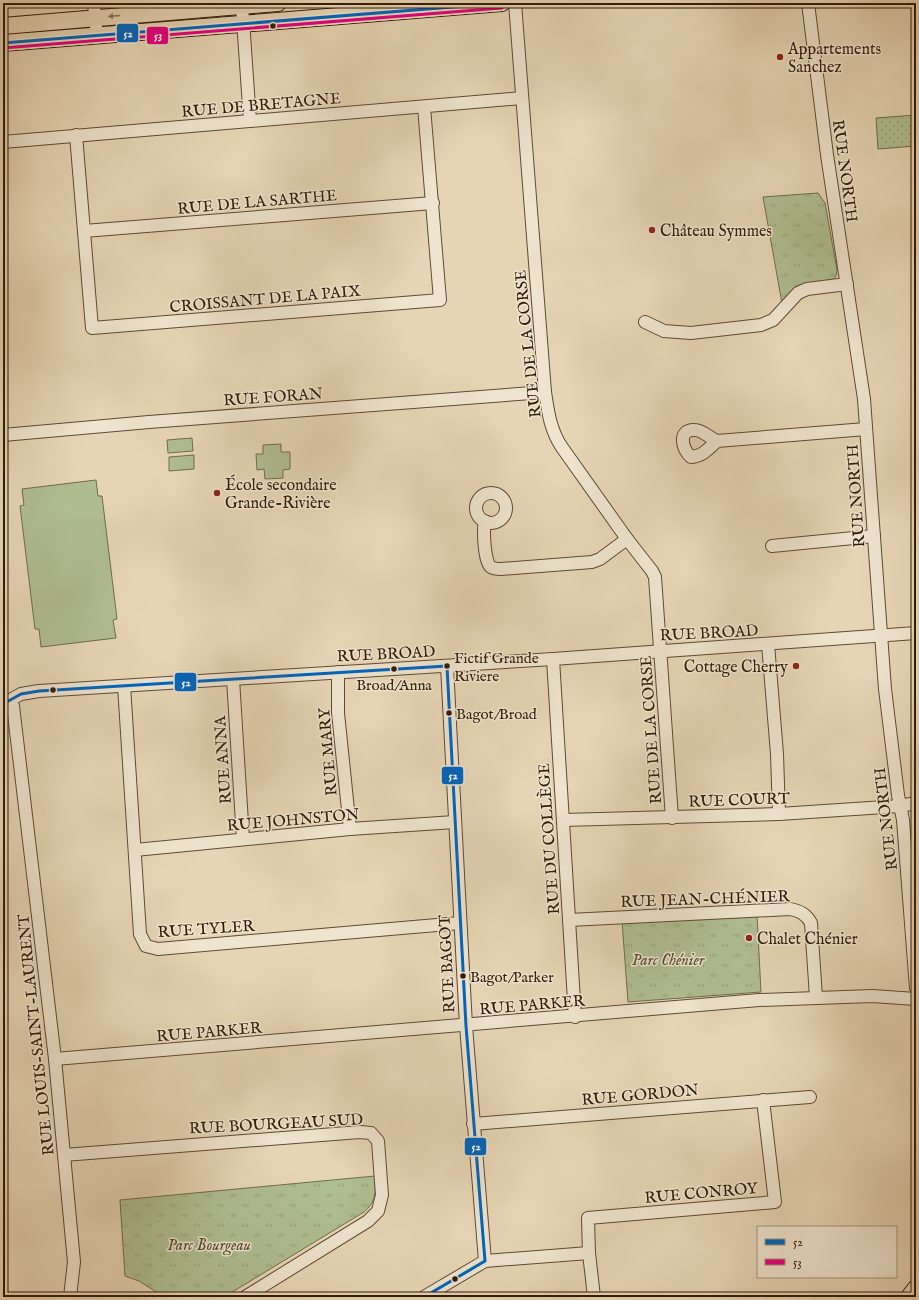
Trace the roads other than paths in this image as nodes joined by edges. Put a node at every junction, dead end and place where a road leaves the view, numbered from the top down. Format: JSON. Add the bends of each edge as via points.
{"nodes":[{"id":1,"x":278,"y":3,"type":"edge"},
{"id":2,"x":502,"y":3,"type":"edge"},
{"id":3,"x":515,"y":3,"type":"edge"},
{"id":4,"x":808,"y":3,"type":"edge"},
{"id":5,"x":242,"y":6,"type":"junction"},
{"id":6,"x":361,"y":9,"type":"edge"},
{"id":7,"x":95,"y":11,"type":"edge"},
{"id":8,"x":243,"y":24,"type":"junction"},
{"id":9,"x":3,"y":26,"type":"edge"},
{"id":10,"x":96,"y":36,"type":"junction"},
{"id":11,"x":3,"y":44,"type":"edge"},
{"id":12,"x":522,"y":98,"type":"junction"},
{"id":13,"x":424,"y":108,"type":"junction"},
{"id":14,"x":250,"y":121,"type":"junction"},
{"id":15,"x":76,"y":136,"type":"junction"},
{"id":16,"x":3,"y":142,"type":"edge"},
{"id":17,"x":433,"y":203,"type":"junction"},
{"id":18,"x":84,"y":231,"type":"junction"},
{"id":19,"x":847,"y":284,"type":"junction"},
{"id":20,"x":645,"y":322,"type":"dead end"},
{"id":21,"x":545,"y":392,"type":"junction"},
{"id":22,"x":866,"y":429,"type":"junction"},
{"id":23,"x":3,"y":435,"type":"edge"},
{"id":24,"x":717,"y":441,"type":"dead end"},
{"id":25,"x":485,"y":521,"type":"dead end"},
{"id":26,"x":874,"y":536,"type":"junction"},
{"id":27,"x":627,"y":539,"type":"junction"},
{"id":28,"x":772,"y":546,"type":"dead end"},
{"id":29,"x":916,"y":632,"type":"edge"},
{"id":30,"x":882,"y":635,"type":"junction"},
{"id":31,"x":768,"y":644,"type":"junction"},
{"id":32,"x":660,"y":651,"type":"junction"},
{"id":33,"x":553,"y":659,"type":"junction"},
{"id":34,"x":447,"y":666,"type":"junction"},
{"id":35,"x":338,"y":672,"type":"junction"},
{"id":36,"x":233,"y":679,"type":"junction"},
{"id":37,"x":124,"y":686,"type":"junction"},
{"id":38,"x":5,"y":702,"type":"edge"},
{"id":39,"x":916,"y":803,"type":"edge"},
{"id":40,"x":900,"y":806,"type":"junction"},
{"id":41,"x":779,"y":814,"type":"junction"},
{"id":42,"x":672,"y":818,"type":"junction"},
{"id":43,"x":563,"y":820,"type":"junction"},
{"id":44,"x":455,"y":822,"type":"junction"},
{"id":45,"x":350,"y":829,"type":"junction"},
{"id":46,"x":243,"y":839,"type":"junction"},
{"id":47,"x":135,"y":850,"type":"junction"},
{"id":48,"x":570,"y":920,"type":"junction"},
{"id":49,"x":914,"y":920,"type":"edge"},
{"id":50,"x":460,"y":923,"type":"junction"},
{"id":51,"x":916,"y":988,"type":"edge"},
{"id":52,"x":816,"y":997,"type":"junction"},
{"id":53,"x":916,"y":999,"type":"edge"},
{"id":54,"x":575,"y":1017,"type":"junction"},
{"id":55,"x":466,"y":1026,"type":"junction"},
{"id":56,"x":55,"y":1059,"type":"junction"},
{"id":57,"x":810,"y":1097,"type":"dead end"},
{"id":58,"x":763,"y":1100,"type":"junction"},
{"id":59,"x":474,"y":1124,"type":"junction"},
{"id":60,"x":64,"y":1155,"type":"junction"},
{"id":61,"x":589,"y":1253,"type":"junction"},
{"id":62,"x":485,"y":1261,"type":"junction"},
{"id":63,"x":916,"y":1288,"type":"edge"},
{"id":64,"x":252,"y":1295,"type":"edge"},
{"id":65,"x":70,"y":1297,"type":"edge"},
{"id":66,"x":424,"y":1297,"type":"edge"},
{"id":67,"x":594,"y":1297,"type":"edge"},
{"id":68,"x":908,"y":1297,"type":"edge"}],
"edges":[{"from":1,"to":5,"type":"main road"},
{"from":2,"to":6,"type":"main road"},
{"from":3,"to":12,"type":"street","name":"RUE DE LA CORSE"},
{"from":4,"to":19,"type":"street","name":"RUE NORTH","via":[[830,177]]},
{"from":5,"to":7,"type":"main road","one_way":true},
{"from":5,"to":8,"type":"street"},
{"from":6,"to":8,"type":"main road"},
{"from":7,"to":9,"type":"main road"},
{"from":7,"to":10,"type":"street"},
{"from":8,"to":10,"type":"main road"},
{"from":8,"to":14,"type":"street"},
{"from":10,"to":11,"type":"main road"},
{"from":12,"to":13,"type":"street","name":"RUE DE BRETAGNE"},
{"from":12,"to":21,"type":"street","name":"RUE DE LA CORSE"},
{"from":13,"to":14,"type":"street","name":"RUE DE BRETAGNE"},
{"from":13,"to":17,"type":"street","name":"CROISSANT DE LA PAIX"},
{"from":14,"to":15,"type":"street","name":"RUE DE BRETAGNE"},
{"from":15,"to":16,"type":"street","name":"RUE DE BRETAGNE"},
{"from":15,"to":18,"type":"street","name":"CROISSANT DE LA PAIX"},
{"from":17,"to":18,"type":"street","name":"RUE DE LA SARTHE"},
{"from":17,"to":18,"type":"street","name":"CROISSANT DE LA PAIX","via":[[440,300],[432,301],[92,328]]},
{"from":19,"to":20,"type":"street","via":[[807,289],[798,293],[773,320],[762,325],[691,333],[664,331]]},
{"from":19,"to":22,"type":"street","name":"RUE NORTH"},
{"from":21,"to":23,"type":"street","name":"RUE FORAN","via":[[165,420]]},
{"from":21,"to":27,"type":"street","name":"RUE DE LA CORSE","via":[[554,434]]},
{"from":22,"to":24,"type":"street"},
{"from":22,"to":26,"type":"street","name":"RUE NORTH"},
{"from":25,"to":27,"type":"street","via":[[487,559],[496,569],[592,562]]},
{"from":26,"to":28,"type":"street"},
{"from":26,"to":30,"type":"street","name":"RUE NORTH"},
{"from":27,"to":32,"type":"street","name":"RUE DE LA CORSE","via":[[655,577]]},
{"from":29,"to":30,"type":"street","name":"RUE BROAD"},
{"from":30,"to":31,"type":"street","name":"RUE BROAD"},
{"from":30,"to":40,"type":"street","name":"RUE NORTH","via":[[885,689]]},
{"from":31,"to":32,"type":"street","name":"RUE BROAD"},
{"from":31,"to":41,"type":"street"},
{"from":32,"to":33,"type":"street","name":"RUE BROAD"},
{"from":32,"to":42,"type":"street","name":"RUE DE LA CORSE"},
{"from":33,"to":34,"type":"street","name":"RUE BROAD"},
{"from":33,"to":43,"type":"street","name":"RUE DU COLLÈGE"},
{"from":34,"to":35,"type":"street","name":"RUE BROAD"},
{"from":34,"to":44,"type":"street","name":"RUE BAGOT"},
{"from":35,"to":36,"type":"street","name":"RUE BROAD"},
{"from":35,"to":45,"type":"street","name":"RUE MARY","via":[[339,726]]},
{"from":36,"to":37,"type":"street","name":"RUE BROAD"},
{"from":36,"to":46,"type":"street","name":"RUE ANNA"},
{"from":37,"to":38,"type":"street","name":"RUE BROAD","via":[[39,691],[21,694]]},
{"from":37,"to":47,"type":"street","name":"RUE TYLER"},
{"from":38,"to":56,"type":"street","name":"RUE LOUIS-SAINT-LAURENT","via":[[13,706]]},
{"from":39,"to":40,"type":"street","name":"RUE COURT"},
{"from":40,"to":41,"type":"street","name":"RUE COURT"},
{"from":40,"to":49,"type":"street","name":"RUE NORTH"},
{"from":41,"to":42,"type":"street","name":"RUE COURT"},
{"from":42,"to":43,"type":"street","name":"RUE COURT"},
{"from":43,"to":48,"type":"street","name":"RUE DU COLLÈGE"},
{"from":44,"to":45,"type":"street","name":"RUE JOHNSTON"},
{"from":44,"to":50,"type":"street","name":"RUE BAGOT"},
{"from":45,"to":46,"type":"street","name":"RUE JOHNSTON"},
{"from":46,"to":47,"type":"street","name":"RUE JOHNSTON"},
{"from":47,"to":50,"type":"street","name":"RUE TYLER","via":[[140,934],[146,946],[152,948]]},
{"from":48,"to":52,"type":"street","name":"RUE JEAN-CHÉNIER","via":[[797,910],[808,917],[811,923]]},
{"from":48,"to":54,"type":"street","name":"RUE DU COLLÈGE"},
{"from":49,"to":51,"type":"street","name":"RUE NORTH"},
{"from":50,"to":55,"type":"street","name":"RUE BAGOT"},
{"from":52,"to":53,"type":"street","name":"RUE PARKER","via":[[872,996]]},
{"from":52,"to":54,"type":"street","name":"RUE PARKER"},
{"from":54,"to":55,"type":"street","name":"RUE PARKER"},
{"from":55,"to":56,"type":"street","name":"RUE PARKER"},
{"from":55,"to":59,"type":"street","name":"RUE BAGOT"},
{"from":56,"to":60,"type":"street","name":"RUE LOUIS-SAINT-LAURENT"},
{"from":57,"to":58,"type":"street","name":"RUE GORDON"},
{"from":58,"to":59,"type":"street","name":"RUE GORDON"},
{"from":58,"to":61,"type":"street","name":"RUE CONROY","via":[[775,1202],[588,1218]]},
{"from":59,"to":62,"type":"street","name":"RUE BAGOT"},
{"from":60,"to":64,"type":"street","name":"RUE BOURGEAU SUD","via":[[371,1133],[378,1141],[382,1195],[378,1211],[368,1221]]},
{"from":60,"to":65,"type":"street","name":"RUE LOUIS-SAINT-LAURENT","via":[[74,1262]]},
{"from":61,"to":62,"type":"street"},
{"from":61,"to":67,"type":"street"},
{"from":62,"to":66,"type":"street"},
{"from":63,"to":68,"type":"main road"}]}
